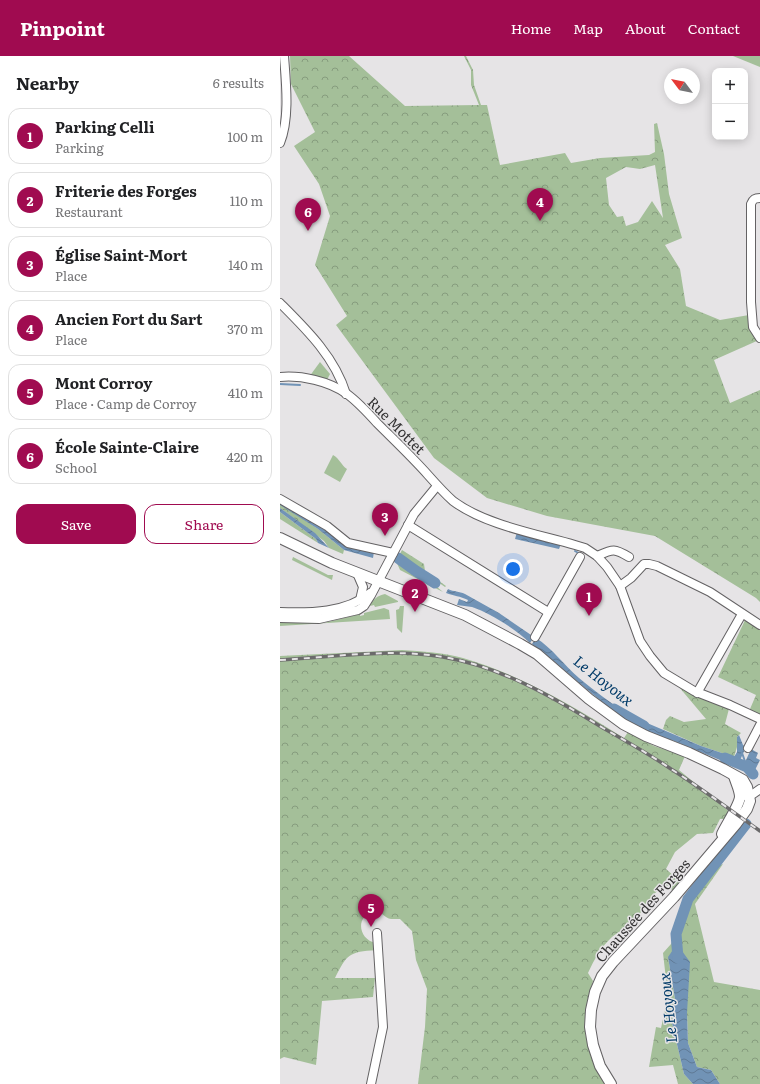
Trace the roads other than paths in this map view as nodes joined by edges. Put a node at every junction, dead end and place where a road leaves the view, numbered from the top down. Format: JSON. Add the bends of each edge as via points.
{"nodes":[{"id":1,"x":284,"y":56,"type":"edge"},
{"id":2,"x":280,"y":144,"type":"edge"},
{"id":3,"x":760,"y":198,"type":"edge"},
{"id":4,"x":280,"y":303,"type":"edge"},
{"id":5,"x":760,"y":338,"type":"edge"},
{"id":6,"x":280,"y":378,"type":"edge"},
{"id":7,"x":346,"y":394,"type":"junction"},
{"id":8,"x":437,"y":486,"type":"junction"},
{"id":9,"x":280,"y":500,"type":"edge"},
{"id":10,"x":408,"y":525,"type":"junction"},
{"id":11,"x":280,"y":538,"type":"edge"},
{"id":12,"x":393,"y":553,"type":"junction"},
{"id":13,"x":597,"y":556,"type":"junction"},
{"id":14,"x":580,"y":557,"type":"dead end"},
{"id":15,"x":629,"y":557,"type":"dead end"},
{"id":16,"x":357,"y":574,"type":"junction"},
{"id":17,"x":378,"y":582,"type":"junction"},
{"id":18,"x":620,"y":586,"type":"junction"},
{"id":19,"x":373,"y":592,"type":"junction"},
{"id":20,"x":360,"y":600,"type":"junction"},
{"id":21,"x":280,"y":612,"type":"edge"},
{"id":22,"x":548,"y":612,"type":"junction"},
{"id":23,"x":742,"y":614,"type":"junction"},
{"id":24,"x":280,"y":618,"type":"edge"},
{"id":25,"x":760,"y":625,"type":"edge"},
{"id":26,"x":535,"y":637,"type":"dead end"},
{"id":27,"x":697,"y":693,"type":"junction"},
{"id":28,"x":760,"y":719,"type":"edge"},
{"id":29,"x":760,"y":725,"type":"edge"},
{"id":30,"x":748,"y":748,"type":"dead end"},
{"id":31,"x":760,"y":789,"type":"edge"},
{"id":32,"x":745,"y":796,"type":"junction"},
{"id":33,"x":377,"y":933,"type":"dead end"},
{"id":34,"x":371,"y":1084,"type":"edge"},
{"id":35,"x":611,"y":1084,"type":"edge"}],
"edges":[{"from":1,"to":2,"type":"street","via":[[286,101]]},
{"from":3,"to":5,"type":"street","via":[[755,198],[751,204],[753,326]]},
{"from":4,"to":7,"type":"street","via":[[321,347],[338,373]]},
{"from":6,"to":7,"type":"street","via":[[291,376],[323,383]]},
{"from":7,"to":8,"type":"street","name":"Rue Mottet"},
{"from":8,"to":10,"type":"street"},
{"from":8,"to":13,"type":"street","name":"Rue Mottet","via":[[464,508],[482,517],[585,548]]},
{"from":9,"to":12,"type":"street","via":[[327,526],[348,543]]},
{"from":10,"to":12,"type":"street"},
{"from":10,"to":22,"type":"street"},
{"from":11,"to":16,"type":"main road"},
{"from":12,"to":17,"type":"street"},
{"from":13,"to":15,"type":"street","via":[[618,550]]},
{"from":13,"to":18,"type":"street"},
{"from":14,"to":22,"type":"street"},
{"from":16,"to":17,"type":"main road"},
{"from":16,"to":20,"type":"street","via":[[363,588]]},
{"from":17,"to":19,"type":"street"},
{"from":17,"to":32,"type":"main road","via":[[465,615],[520,644],[537,654],[589,699],[623,724],[735,773],[738,788]]},
{"from":18,"to":23,"type":"street","via":[[644,564],[649,564],[670,571],[710,592]]},
{"from":18,"to":27,"type":"street","via":[[640,641],[650,656],[664,673]]},
{"from":19,"to":20,"type":"street"},
{"from":19,"to":24,"type":"street","via":[[364,606],[358,610],[319,619]]},
{"from":20,"to":21,"type":"street","via":[[319,612]]},
{"from":22,"to":26,"type":"street"},
{"from":23,"to":25,"type":"street"},
{"from":23,"to":27,"type":"street"},
{"from":27,"to":28,"type":"street"},
{"from":29,"to":30,"type":"street"},
{"from":31,"to":32,"type":"street"},
{"from":32,"to":35,"type":"main road","name":"Chaussée des Forges","via":[[739,802],[714,850],[602,976],[595,992],[590,1027],[600,1066]]},
{"from":33,"to":34,"type":"street","via":[[383,1027]]}]}
